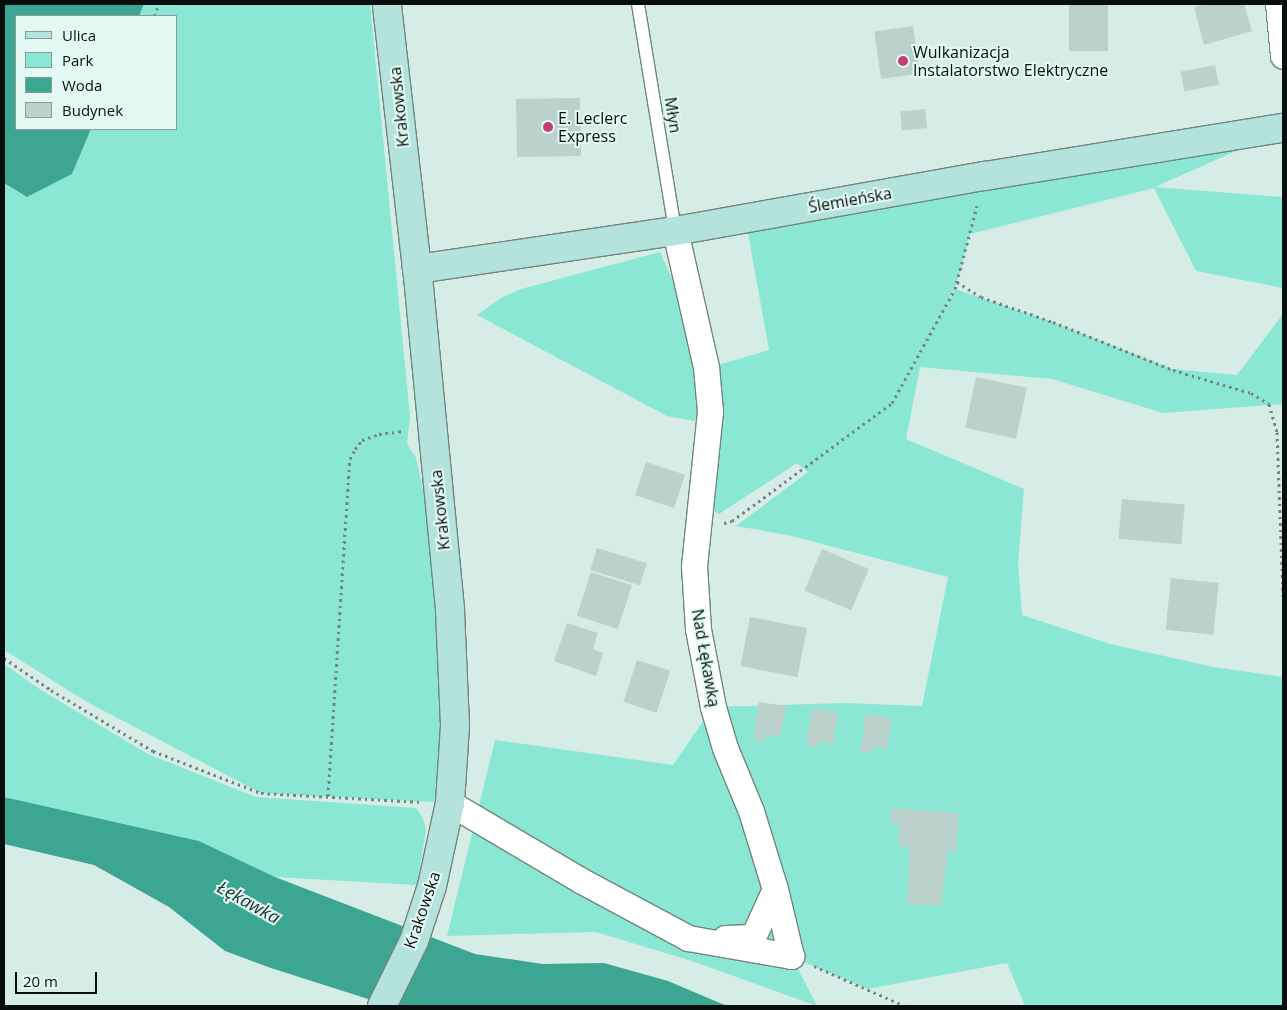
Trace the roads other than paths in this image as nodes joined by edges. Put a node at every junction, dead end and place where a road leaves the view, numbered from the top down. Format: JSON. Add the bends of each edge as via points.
{"nodes":[{"id":1,"x":387,"y":4,"type":"edge"},
{"id":2,"x":638,"y":4,"type":"edge"},
{"id":3,"x":1278,"y":4,"type":"edge"},
{"id":4,"x":1283,"y":56,"type":"edge"},
{"id":5,"x":1283,"y":128,"type":"edge"},
{"id":6,"x":675,"y":231,"type":"junction"},
{"id":7,"x":417,"y":268,"type":"junction"},
{"id":8,"x":450,"y":803,"type":"junction"},
{"id":9,"x":775,"y":889,"type":"junction"},
{"id":10,"x":688,"y":938,"type":"junction"},
{"id":11,"x":382,"y":1006,"type":"edge"}],
"edges":[{"from":1,"to":7,"type":"main road","name":"Krakowska"},
{"from":2,"to":6,"type":"lane","name":"Młyn"},
{"from":3,"to":4,"type":"street"},
{"from":5,"to":6,"type":"main road","name":"Ślemieńska"},
{"from":6,"to":7,"type":"main road","name":"Ślemieńska"},
{"from":6,"to":9,"type":"street","name":"Nad Łękawką","via":[[706,367],[710,411],[694,566],[698,629],[713,707],[725,748],[751,811]]},
{"from":7,"to":8,"type":"main road","name":"Krakowska","via":[[454,671]]},
{"from":8,"to":10,"type":"street","via":[[580,880]]},
{"from":8,"to":11,"type":"main road","name":"Krakowska","via":[[432,886],[414,941]]},
{"from":9,"to":10,"type":"street","via":[[753,937]]},
{"from":9,"to":10,"type":"street","name":"Nad Łękawką","via":[[791,956]]}]}
